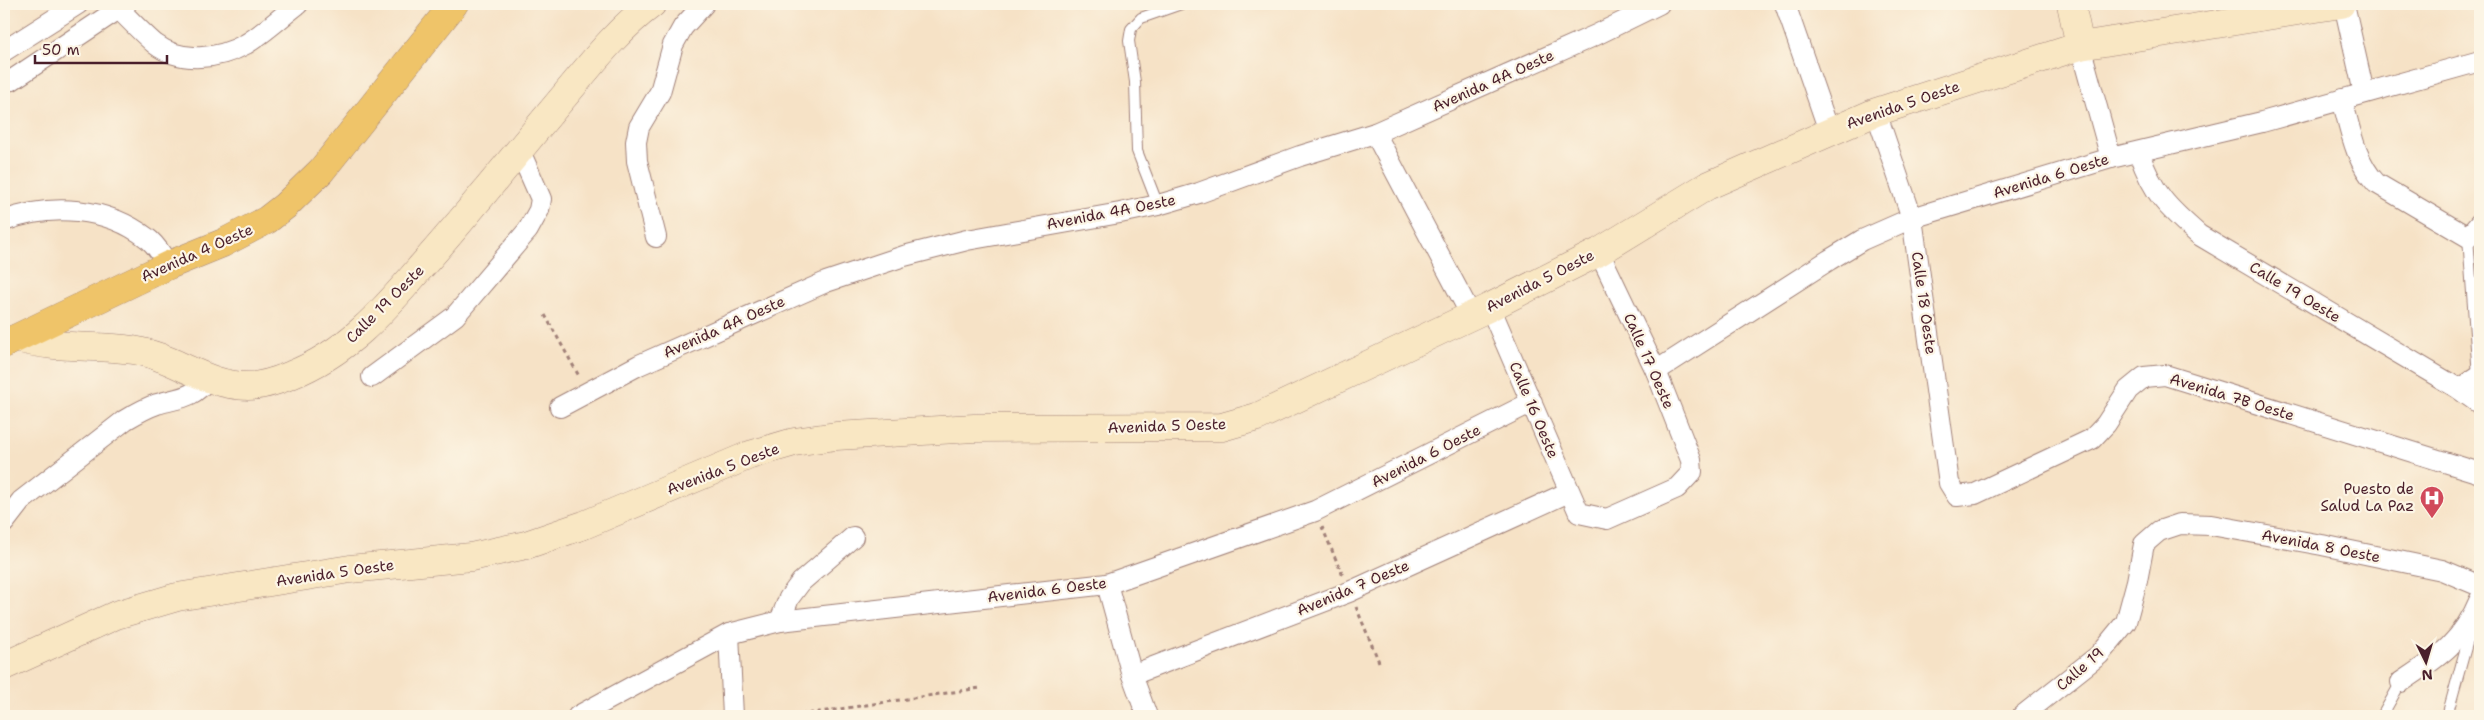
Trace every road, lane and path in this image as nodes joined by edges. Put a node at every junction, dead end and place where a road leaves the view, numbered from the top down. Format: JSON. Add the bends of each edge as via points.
{"nodes":[{"id":1,"x":78,"y":4,"type":"edge"},
{"id":2,"x":298,"y":4,"type":"edge"},
{"id":3,"x":454,"y":4,"type":"edge"},
{"id":4,"x":652,"y":4,"type":"edge"},
{"id":5,"x":704,"y":4,"type":"edge"},
{"id":6,"x":1181,"y":4,"type":"edge"},
{"id":7,"x":1659,"y":4,"type":"edge"},
{"id":8,"x":1785,"y":4,"type":"edge"},
{"id":9,"x":2071,"y":4,"type":"edge"},
{"id":10,"x":2343,"y":4,"type":"edge"},
{"id":11,"x":120,"y":6,"type":"edge"},
{"id":12,"x":2080,"y":46,"type":"junction"},
{"id":13,"x":4,"y":51,"type":"edge"},
{"id":14,"x":2480,"y":60,"type":"edge"},
{"id":15,"x":4,"y":81,"type":"edge"},
{"id":16,"x":2364,"y":93,"type":"junction"},
{"id":17,"x":2342,"y":99,"type":"junction"},
{"id":18,"x":1876,"y":112,"type":"junction"},
{"id":19,"x":1829,"y":131,"type":"junction"},
{"id":20,"x":1375,"y":133,"type":"junction"},
{"id":21,"x":519,"y":149,"type":"junction"},
{"id":22,"x":2139,"y":153,"type":"junction"},
{"id":23,"x":2111,"y":158,"type":"junction"},
{"id":24,"x":1158,"y":205,"type":"junction"},
{"id":25,"x":1912,"y":218,"type":"junction"},
{"id":26,"x":4,"y":220,"type":"edge"},
{"id":27,"x":2474,"y":230,"type":"edge"},
{"id":28,"x":656,"y":237,"type":"dead end"},
{"id":29,"x":1599,"y":252,"type":"junction"},
{"id":30,"x":169,"y":264,"type":"junction"},
{"id":31,"x":1481,"y":311,"type":"junction"},
{"id":32,"x":545,"y":315,"type":"dead end"},
{"id":33,"x":10,"y":341,"type":"edge"},
{"id":34,"x":1656,"y":371,"type":"junction"},
{"id":35,"x":2479,"y":376,"type":"edge"},
{"id":36,"x":372,"y":377,"type":"dead end"},
{"id":37,"x":209,"y":378,"type":"junction"},
{"id":38,"x":2459,"y":389,"type":"junction"},
{"id":39,"x":588,"y":392,"type":"junction"},
{"id":40,"x":1532,"y":402,"type":"junction"},
{"id":41,"x":2480,"y":404,"type":"edge"},
{"id":42,"x":560,"y":407,"type":"dead end"},
{"id":43,"x":2480,"y":473,"type":"edge"},
{"id":44,"x":1569,"y":492,"type":"junction"},
{"id":45,"x":1957,"y":496,"type":"joint"},
{"id":46,"x":1579,"y":513,"type":"joint"},
{"id":47,"x":4,"y":523,"type":"edge"},
{"id":48,"x":2159,"y":531,"type":"joint"},
{"id":49,"x":853,"y":538,"type":"dead end"},
{"id":50,"x":1107,"y":584,"type":"junction"},
{"id":51,"x":2480,"y":586,"type":"edge"},
{"id":52,"x":2477,"y":606,"type":"edge"},
{"id":53,"x":780,"y":621,"type":"junction"},
{"id":54,"x":728,"y":634,"type":"junction"},
{"id":55,"x":4,"y":666,"type":"edge"},
{"id":56,"x":1132,"y":675,"type":"junction"},
{"id":57,"x":2401,"y":682,"type":"joint"},
{"id":58,"x":980,"y":688,"type":"dead end"},
{"id":59,"x":578,"y":716,"type":"edge"},
{"id":60,"x":733,"y":716,"type":"edge"},
{"id":61,"x":793,"y":716,"type":"edge"},
{"id":62,"x":1147,"y":716,"type":"edge"},
{"id":63,"x":2022,"y":716,"type":"edge"},
{"id":64,"x":2382,"y":716,"type":"edge"},
{"id":65,"x":2447,"y":716,"type":"edge"}],
"edges":[{"from":1,"to":13,"type":"street"},
{"from":2,"to":11,"type":"street","via":[[247,44],[201,57],[179,57],[156,45]]},
{"from":3,"to":30,"type":"main road","name":"Avenida 4 Oeste","via":[[321,171],[296,197],[246,232]]},
{"from":4,"to":21,"type":"street","name":"Calle 19 Oeste","via":[[607,45]]},
{"from":5,"to":28,"type":"street","via":[[683,27],[673,45],[660,92],[639,127],[637,161]]},
{"from":6,"to":24,"type":"lane","via":[[1141,18],[1131,29],[1129,41],[1135,82],[1137,151]]},
{"from":7,"to":20,"type":"street","name":"Avenida 4A Oeste"},
{"from":8,"to":19,"type":"street"},
{"from":9,"to":12,"type":"street"},
{"from":10,"to":12,"type":"street","name":"Avenida 5 Oeste"},
{"from":10,"to":16,"type":"street"},
{"from":11,"to":15,"type":"street","via":[[12,80]]},
{"from":12,"to":18,"type":"street","name":"Avenida 5 Oeste"},
{"from":12,"to":23,"type":"street"},
{"from":14,"to":16,"type":"street","name":"Avenida 6 Oeste"},
{"from":16,"to":17,"type":"street","name":"Avenida 6 Oeste"},
{"from":17,"to":22,"type":"street","name":"Avenida 6 Oeste"},
{"from":17,"to":27,"type":"street","via":[[2359,159],[2376,183]]},
{"from":18,"to":19,"type":"street","name":"Avenida 5 Oeste"},
{"from":18,"to":25,"type":"street","name":"Calle 18 Oeste"},
{"from":19,"to":29,"type":"street","name":"Avenida 5 Oeste","via":[[1707,186]]},
{"from":20,"to":24,"type":"street","name":"Avenida 4A Oeste"},
{"from":20,"to":31,"type":"street","name":"Calle 16 Oeste"},
{"from":21,"to":36,"type":"street","via":[[541,198],[539,210],[528,230],[456,316]]},
{"from":21,"to":37,"type":"street","name":"Calle 19 Oeste","via":[[395,298],[331,356],[260,385],[236,386]]},
{"from":22,"to":23,"type":"street","name":"Avenida 6 Oeste"},
{"from":22,"to":38,"type":"street","name":"Calle 19 Oeste","via":[[2148,179],[2167,207],[2199,235]]},
{"from":23,"to":25,"type":"street","name":"Avenida 6 Oeste"},
{"from":24,"to":39,"type":"street","name":"Avenida 4A Oeste","via":[[967,240],[904,256],[826,282],[744,316]]},
{"from":25,"to":34,"type":"street","name":"Avenida 6 Oeste","via":[[1862,240]]},
{"from":25,"to":45,"type":"street","name":"Calle 18 Oeste","via":[[1949,482]]},
{"from":26,"to":30,"type":"street","via":[[44,211],[88,212],[123,222],[149,239]]},
{"from":27,"to":35,"type":"lane"},
{"from":29,"to":31,"type":"street","name":"Avenida 5 Oeste"},
{"from":29,"to":34,"type":"street","name":"Calle 17 Oeste"},
{"from":30,"to":33,"type":"main road","name":"Avenida 4 Oeste"},
{"from":31,"to":40,"type":"street","name":"Calle 16 Oeste"},
{"from":31,"to":55,"type":"street","name":"Avenida 5 Oeste","via":[[1257,417],[1222,427],[974,428],[845,435],[794,442],[750,455],[584,525],[526,545],[471,557],[350,569],[178,597],[116,615]]},
{"from":32,"to":39,"type":"path"},
{"from":33,"to":37,"type":"street","name":"Calle 19 Oeste","via":[[134,350],[176,363]]},
{"from":34,"to":46,"type":"street","name":"Calle 17 Oeste","via":[[1691,460],[1692,472],[1677,488],[1607,519]]},
{"from":35,"to":38,"type":"street"},
{"from":37,"to":47,"type":"street","via":[[190,396],[157,404],[125,420],[21,501]]},
{"from":38,"to":41,"type":"street","name":"Calle 19 Oeste"},
{"from":39,"to":42,"type":"street","name":"Avenida 4A Oeste"},
{"from":40,"to":44,"type":"street","name":"Calle 16 Oeste"},
{"from":40,"to":50,"type":"street","name":"Avenida 6 Oeste","via":[[1315,511]]},
{"from":43,"to":45,"type":"street","name":"Avenida 7B Oeste","via":[[2165,375],[2144,377],[2128,390],[2092,439],[1975,494]]},
{"from":44,"to":46,"type":"street","name":"Calle 16 Oeste"},
{"from":44,"to":56,"type":"street","name":"Avenida 7 Oeste","via":[[1349,592]]},
{"from":48,"to":51,"type":"street","name":"Avenida 8 Oeste","via":[[2180,524],[2211,525],[2442,570]]},
{"from":48,"to":63,"type":"street","name":"Calle 19","via":[[2144,544],[2138,582],[2126,622],[2099,656]]},
{"from":49,"to":53,"type":"street","via":[[802,582],[789,598]]},
{"from":50,"to":53,"type":"street","name":"Avenida 6 Oeste"},
{"from":50,"to":56,"type":"street"},
{"from":52,"to":57,"type":"street","via":[[2445,653]]},
{"from":52,"to":65,"type":"lane"},
{"from":53,"to":54,"type":"street","name":"Avenida 6 Oeste"},
{"from":54,"to":59,"type":"street","name":"Avenida 6 Oeste"},
{"from":54,"to":60,"type":"street"},
{"from":56,"to":62,"type":"street"},
{"from":57,"to":64,"type":"lane"},
{"from":58,"to":61,"type":"path"}]}
